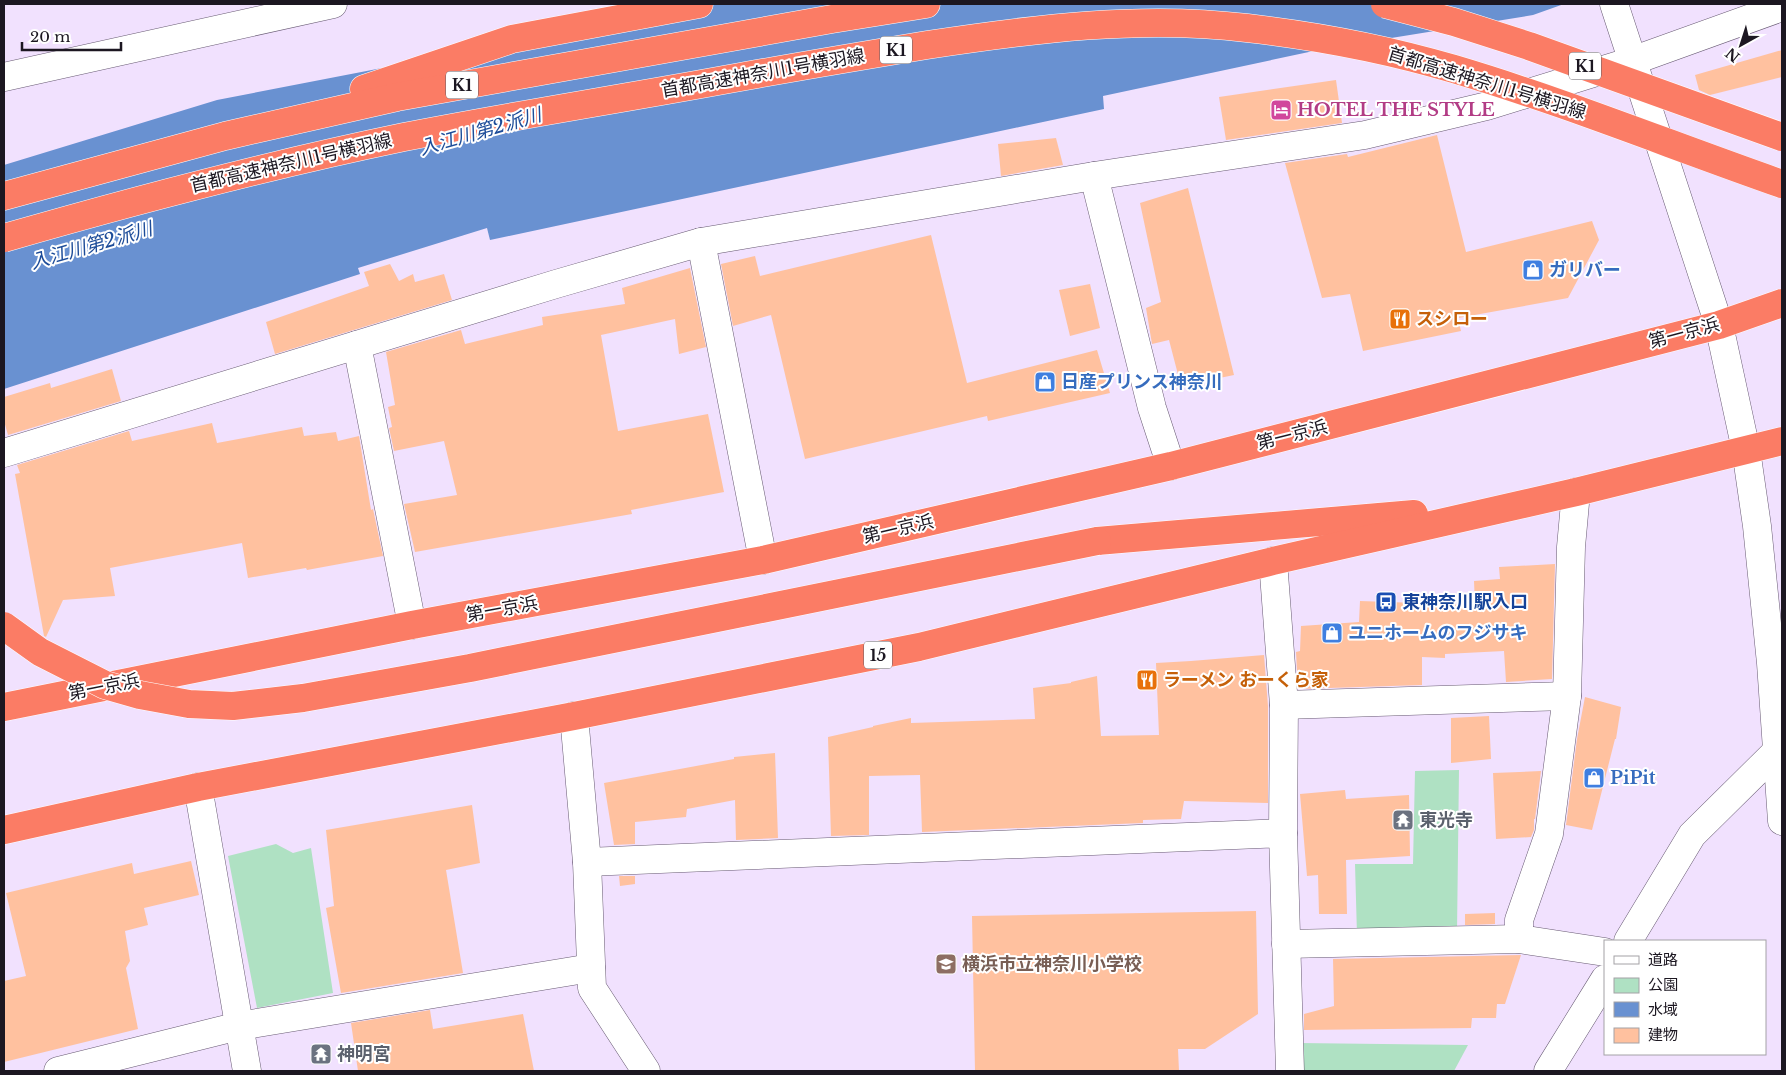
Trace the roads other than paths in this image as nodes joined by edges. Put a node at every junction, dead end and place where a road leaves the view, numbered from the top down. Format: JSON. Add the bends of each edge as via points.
{"nodes":[{"id":1,"x":333,"y":4,"type":"edge"},
{"id":2,"x":699,"y":4,"type":"edge"},
{"id":3,"x":926,"y":4,"type":"edge"},
{"id":4,"x":1385,"y":4,"type":"edge"},
{"id":5,"x":1614,"y":4,"type":"edge"},
{"id":6,"x":1782,"y":7,"type":"edge"},
{"id":7,"x":1632,"y":60,"type":"junction"},
{"id":8,"x":4,"y":77,"type":"edge"},
{"id":9,"x":225,"y":136,"type":"junction"},
{"id":10,"x":1782,"y":137,"type":"edge"},
{"id":11,"x":1094,"y":176,"type":"junction"},
{"id":12,"x":1782,"y":184,"type":"edge"},
{"id":13,"x":4,"y":196,"type":"edge"},
{"id":14,"x":4,"y":238,"type":"edge"},
{"id":15,"x":701,"y":242,"type":"junction"},
{"id":16,"x":1782,"y":303,"type":"edge"},
{"id":17,"x":1782,"y":319,"type":"edge"},
{"id":18,"x":1719,"y":325,"type":"junction"},
{"id":19,"x":357,"y":345,"type":"junction"},
{"id":20,"x":1782,"y":441,"type":"edge"},
{"id":21,"x":1746,"y":450,"type":"junction"},
{"id":22,"x":4,"y":452,"type":"edge"},
{"id":23,"x":1171,"y":466,"type":"junction"},
{"id":24,"x":1576,"y":492,"type":"junction"},
{"id":25,"x":1510,"y":506,"type":"junction"},
{"id":26,"x":763,"y":560,"type":"junction"},
{"id":27,"x":1273,"y":561,"type":"junction"},
{"id":28,"x":412,"y":625,"type":"junction"},
{"id":29,"x":4,"y":626,"type":"edge"},
{"id":30,"x":1776,"y":663,"type":"edge"},
{"id":31,"x":1567,"y":696,"type":"junction"},
{"id":32,"x":1284,"y":705,"type":"junction"},
{"id":33,"x":4,"y":708,"type":"edge"},
{"id":34,"x":574,"y":716,"type":"junction"},
{"id":35,"x":1777,"y":751,"type":"junction"},
{"id":36,"x":198,"y":787,"type":"junction"},
{"id":37,"x":1782,"y":821,"type":"edge"},
{"id":38,"x":4,"y":830,"type":"edge"},
{"id":39,"x":1283,"y":833,"type":"junction"},
{"id":40,"x":587,"y":862,"type":"junction"},
{"id":41,"x":1519,"y":939,"type":"junction"},
{"id":42,"x":1629,"y":940,"type":"edge"},
{"id":43,"x":1286,"y":944,"type":"junction"},
{"id":44,"x":1604,"y":952,"type":"edge"},
{"id":45,"x":591,"y":968,"type":"junction"},
{"id":46,"x":1604,"y":981,"type":"edge"},
{"id":47,"x":239,"y":1026,"type":"junction"},
{"id":48,"x":1290,"y":1066,"type":"edge"},
{"id":49,"x":58,"y":1071,"type":"edge"},
{"id":50,"x":247,"y":1071,"type":"edge"},
{"id":51,"x":646,"y":1071,"type":"edge"},
{"id":52,"x":1548,"y":1071,"type":"edge"}],
"edges":[{"from":1,"to":8,"type":"street"},
{"from":2,"to":9,"type":"highway","via":[[512,39]]},
{"from":3,"to":9,"type":"highway","number":"K1","via":[[397,97]]},
{"from":4,"to":10,"type":"highway","number":"K1","bridge":true,"via":[[1529,46]]},
{"from":5,"to":7,"type":"street"},
{"from":6,"to":7,"type":"street"},
{"from":7,"to":11,"type":"street","via":[[1487,106],[1365,135]]},
{"from":7,"to":18,"type":"street"},
{"from":9,"to":13,"type":"highway","number":"K1"},
{"from":11,"to":15,"type":"street"},
{"from":11,"to":23,"type":"street","via":[[1152,408]]},
{"from":12,"to":14,"type":"highway","name":"首都高速神奈川1号横羽線","number":"K1","bridge":true,"via":[[1528,92],[1381,50],[1242,27],[1113,24],[998,35],[842,59],[404,137],[235,175]]},
{"from":15,"to":19,"type":"street"},
{"from":15,"to":26,"type":"street"},
{"from":16,"to":18,"type":"highway","name":"第一京浜"},
{"from":17,"to":18,"type":"highway"},
{"from":18,"to":21,"type":"street"},
{"from":18,"to":23,"type":"highway","name":"第一京浜"},
{"from":19,"to":22,"type":"street"},
{"from":19,"to":28,"type":"street"},
{"from":20,"to":21,"type":"highway","number":"15"},
{"from":21,"to":24,"type":"highway","number":"15"},
{"from":21,"to":30,"type":"street"},
{"from":23,"to":26,"type":"highway","name":"第一京浜"},
{"from":24,"to":25,"type":"highway","number":"15"},
{"from":24,"to":31,"type":"street","via":[[1571,547]]},
{"from":25,"to":27,"type":"highway","number":"15"},
{"from":25,"to":29,"type":"highway","bridge":true,"via":[[1097,540],[470,668],[303,698],[248,704],[190,704],[105,686],[40,652]]},
{"from":26,"to":28,"type":"highway","name":"第一京浜"},
{"from":27,"to":32,"type":"street"},
{"from":27,"to":34,"type":"highway","number":"15","via":[[919,647]]},
{"from":28,"to":33,"type":"highway","name":"第一京浜"},
{"from":30,"to":35,"type":"street"},
{"from":31,"to":32,"type":"street"},
{"from":31,"to":41,"type":"street","via":[[1549,834],[1519,920]]},
{"from":32,"to":39,"type":"street"},
{"from":34,"to":36,"type":"highway","number":"15"},
{"from":34,"to":40,"type":"street"},
{"from":35,"to":37,"type":"street"},
{"from":35,"to":42,"type":"street","via":[[1692,835]]},
{"from":36,"to":38,"type":"highway","number":"15"},
{"from":36,"to":47,"type":"street"},
{"from":39,"to":40,"type":"street"},
{"from":39,"to":43,"type":"street"},
{"from":40,"to":45,"type":"street"},
{"from":41,"to":43,"type":"street"},
{"from":41,"to":44,"type":"street"},
{"from":43,"to":48,"type":"street"},
{"from":45,"to":47,"type":"street"},
{"from":45,"to":51,"type":"street","via":[[592,988]]},
{"from":46,"to":52,"type":"street"},
{"from":47,"to":49,"type":"street"},
{"from":47,"to":50,"type":"street"}]}
